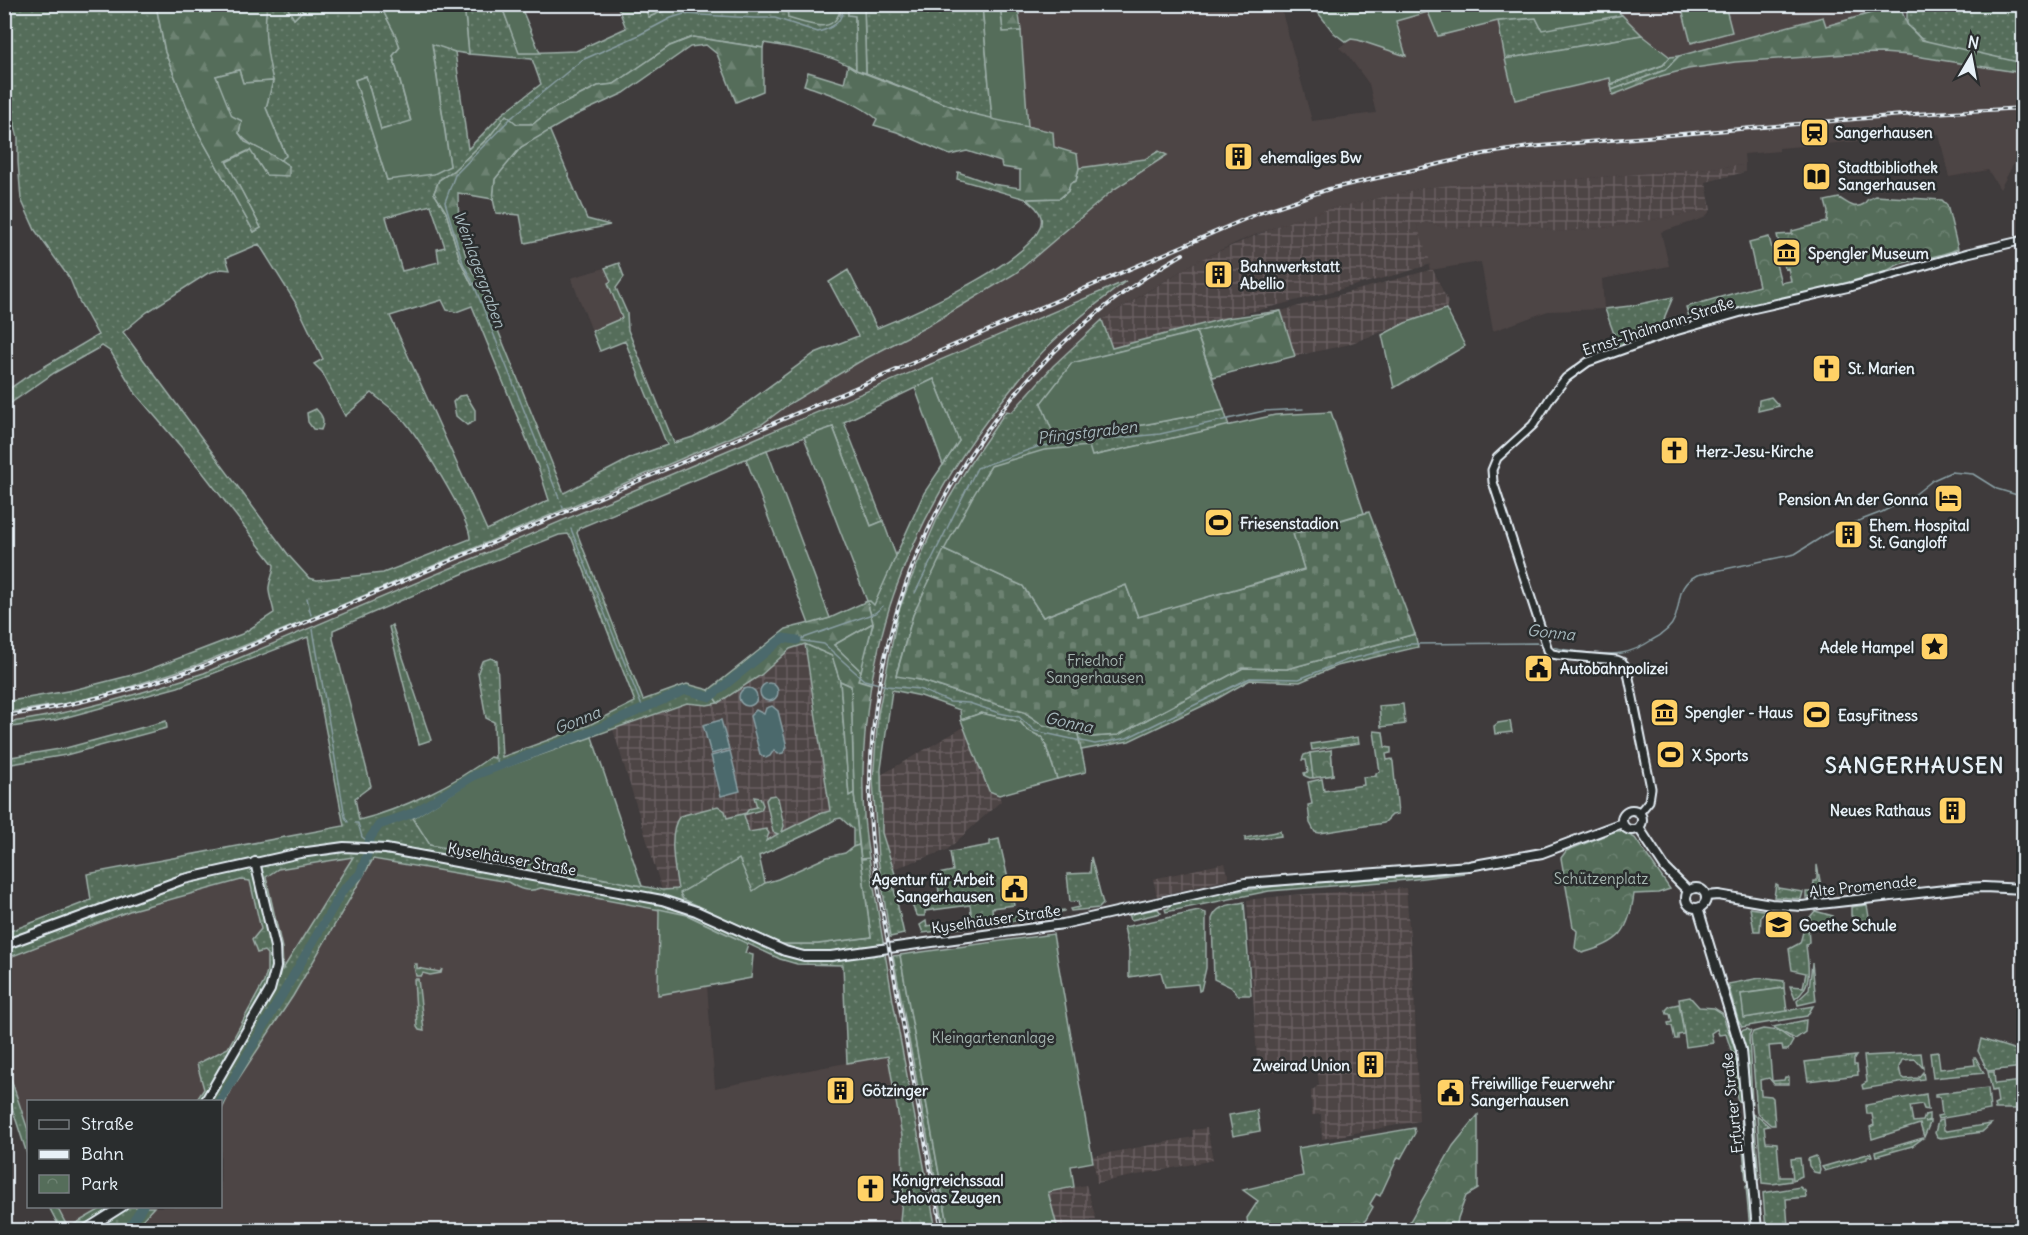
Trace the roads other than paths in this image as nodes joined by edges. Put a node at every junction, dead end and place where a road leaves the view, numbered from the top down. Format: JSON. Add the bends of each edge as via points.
{"nodes":[{"id":1,"x":2024,"y":240,"type":"edge"},
{"id":2,"x":1640,"y":812,"type":"junction"},
{"id":3,"x":1622,"y":823,"type":"junction"},
{"id":4,"x":1639,"y":828,"type":"junction"},
{"id":5,"x":255,"y":862,"type":"junction"},
{"id":6,"x":2024,"y":889,"type":"edge"},
{"id":7,"x":1688,"y":891,"type":"junction"},
{"id":8,"x":1706,"y":896,"type":"junction"},
{"id":9,"x":1698,"y":908,"type":"junction"},
{"id":10,"x":4,"y":945,"type":"edge"},
{"id":11,"x":206,"y":1100,"type":"edge"},
{"id":12,"x":120,"y":1208,"type":"edge"},
{"id":13,"x":85,"y":1230,"type":"edge"},
{"id":14,"x":1757,"y":1230,"type":"edge"}],
"edges":[{"from":1,"to":2,"type":"street","name":"Ernst-Thälmann-Straße","via":[[1752,309],[1584,364],[1558,387],[1533,425],[1498,457],[1491,473],[1546,645],[1553,654],[1617,660],[1626,666],[1651,788],[1649,801]]},
{"from":2,"to":3,"type":"main road","via":[[1627,811]]},
{"from":2,"to":4,"type":"main road","via":[[1643,820]]},
{"from":3,"to":4,"type":"main road","via":[[1629,830]]},
{"from":3,"to":5,"type":"main road","name":"Kyselhäuser Straße","via":[[1543,853],[1492,863],[1245,883],[1068,923],[818,956],[785,951],[662,900],[378,848],[334,848]]},
{"from":4,"to":7,"type":"main road","via":[[1666,869]]},
{"from":5,"to":10,"type":"main road","via":[[174,882]]},
{"from":5,"to":11,"type":"main road","via":[[275,946],[275,974],[266,998]]},
{"from":6,"to":8,"type":"main road","name":"Alte Promenade","via":[[1963,888],[1797,906]]},
{"from":7,"to":8,"type":"main road","via":[[1700,888]]},
{"from":7,"to":9,"type":"main road","via":[[1688,904]]},
{"from":8,"to":9,"type":"main road","via":[[1705,903]]},
{"from":9,"to":14,"type":"main road","name":"Erfurter Straße","via":[[1741,1050]]},
{"from":12,"to":13,"type":"main road"}]}
